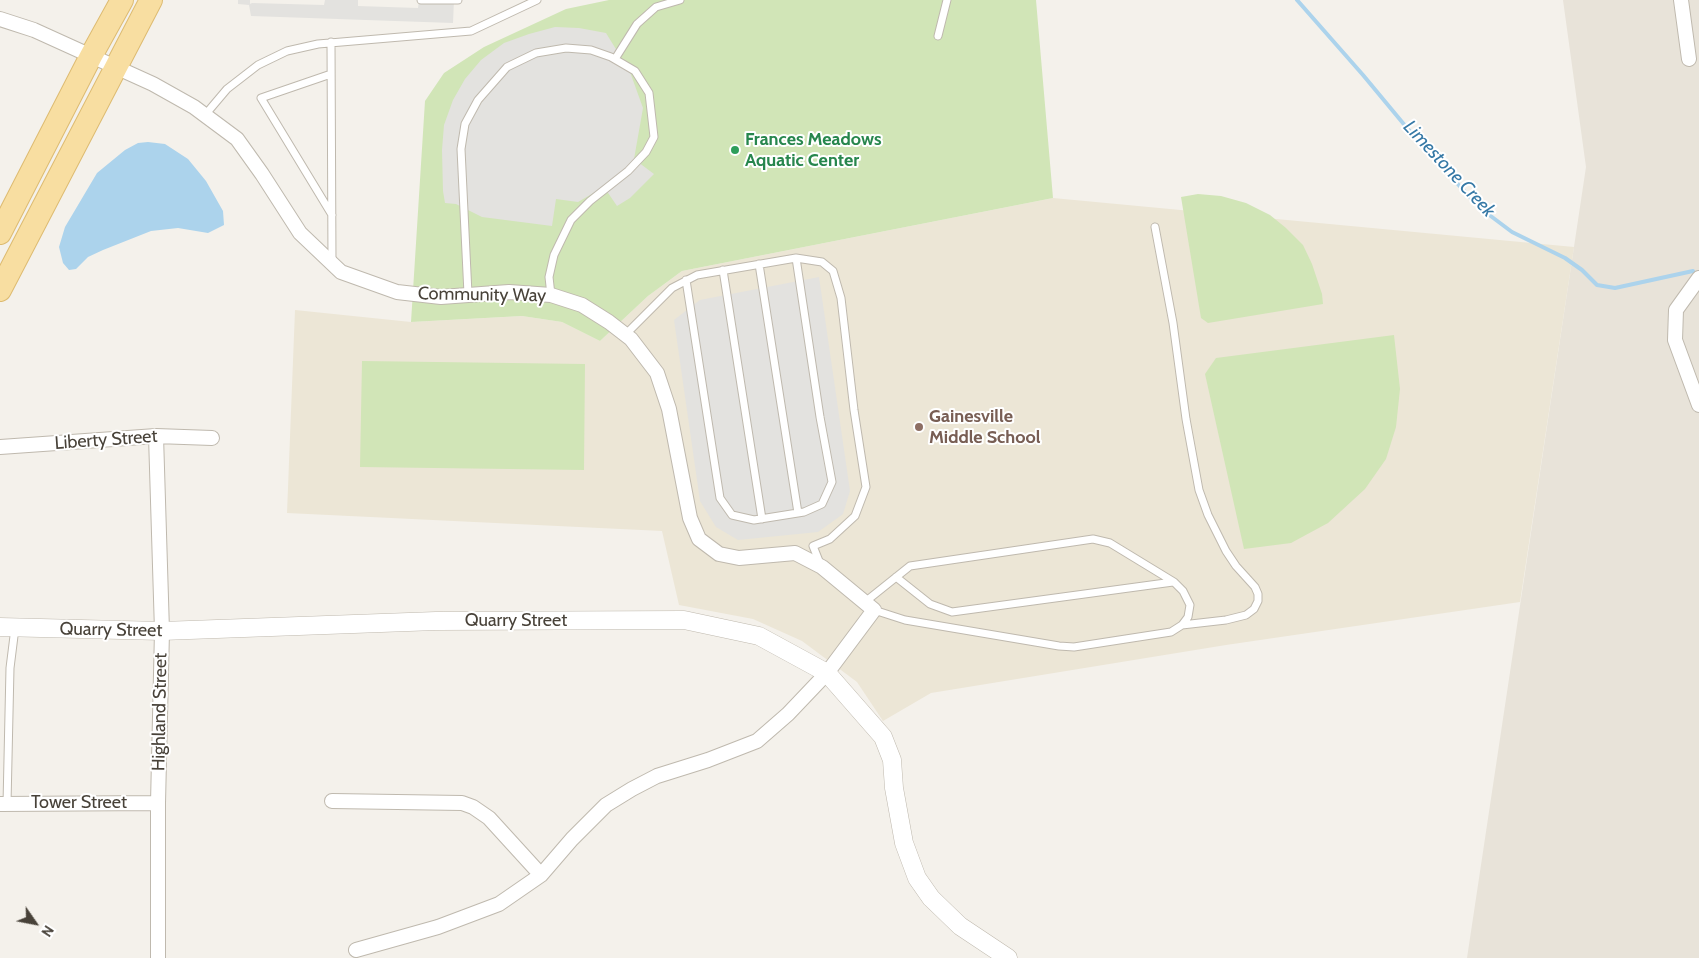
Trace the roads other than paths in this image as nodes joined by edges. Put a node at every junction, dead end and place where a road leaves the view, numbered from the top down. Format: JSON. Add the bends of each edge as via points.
{"nodes":[{"id":1,"x":122,"y":0,"type":"edge"},
{"id":2,"x":151,"y":0,"type":"edge"},
{"id":3,"x":421,"y":0,"type":"edge"},
{"id":4,"x":458,"y":0,"type":"edge"},
{"id":5,"x":537,"y":0,"type":"edge"},
{"id":6,"x":680,"y":0,"type":"edge"},
{"id":7,"x":947,"y":0,"type":"edge"},
{"id":8,"x":1681,"y":0,"type":"edge"},
{"id":9,"x":0,"y":19,"type":"edge"},
{"id":10,"x":938,"y":36,"type":"dead end"},
{"id":11,"x":331,"y":42,"type":"junction"},
{"id":12,"x":91,"y":56,"type":"junction"},
{"id":13,"x":1689,"y":58,"type":"dead end"},
{"id":14,"x":615,"y":59,"type":"junction"},
{"id":15,"x":116,"y":68,"type":"junction"},
{"id":16,"x":331,"y":74,"type":"junction"},
{"id":17,"x":205,"y":115,"type":"junction"},
{"id":18,"x":332,"y":216,"type":"junction"},
{"id":19,"x":1155,"y":227,"type":"dead end"},
{"id":20,"x":0,"y":233,"type":"edge"},
{"id":21,"x":796,"y":258,"type":"junction"},
{"id":22,"x":332,"y":263,"type":"junction"},
{"id":23,"x":759,"y":264,"type":"junction"},
{"id":24,"x":724,"y":270,"type":"junction"},
{"id":25,"x":1699,"y":278,"type":"edge"},
{"id":26,"x":686,"y":280,"type":"junction"},
{"id":27,"x":0,"y":290,"type":"edge"},
{"id":28,"x":468,"y":294,"type":"junction"},
{"id":29,"x":551,"y":295,"type":"junction"},
{"id":30,"x":625,"y":335,"type":"junction"},
{"id":31,"x":1699,"y":406,"type":"edge"},
{"id":32,"x":156,"y":436,"type":"junction"},
{"id":33,"x":212,"y":438,"type":"dead end"},
{"id":34,"x":0,"y":447,"type":"edge"},
{"id":35,"x":798,"y":513,"type":"junction"},
{"id":36,"x":762,"y":519,"type":"junction"},
{"id":37,"x":822,"y":567,"type":"junction"},
{"id":38,"x":896,"y":577,"type":"junction"},
{"id":39,"x":1174,"y":582,"type":"junction"},
{"id":40,"x":869,"y":606,"type":"junction"},
{"id":41,"x":1182,"y":625,"type":"junction"},
{"id":42,"x":7,"y":627,"type":"edge"},
{"id":43,"x":162,"y":631,"type":"junction"},
{"id":44,"x":827,"y":673,"type":"junction"},
{"id":45,"x":332,"y":801,"type":"dead end"},
{"id":46,"x":158,"y":803,"type":"junction"},
{"id":47,"x":4,"y":804,"type":"edge"},
{"id":48,"x":541,"y":875,"type":"junction"},
{"id":49,"x":356,"y":950,"type":"dead end"},
{"id":50,"x":373,"y":952,"type":"edge"},
{"id":51,"x":158,"y":958,"type":"edge"},
{"id":52,"x":1008,"y":958,"type":"edge"}],
"edges":[{"from":1,"to":12,"type":"main road"},
{"from":2,"to":15,"type":"main road"},
{"from":3,"to":4,"type":"lane"},
{"from":5,"to":11,"type":"lane","via":[[471,31]]},
{"from":6,"to":14,"type":"lane","via":[[656,7],[637,24]]},
{"from":7,"to":10,"type":"lane"},
{"from":8,"to":13,"type":"street"},
{"from":9,"to":12,"type":"street","name":"Community Way","via":[[34,30]]},
{"from":11,"to":16,"type":"lane"},
{"from":11,"to":17,"type":"lane","via":[[287,51],[258,65],[227,89]]},
{"from":12,"to":15,"type":"street","name":"Community Way"},
{"from":12,"to":20,"type":"main road"},
{"from":14,"to":28,"type":"lane","via":[[591,50],[566,48],[536,53],[507,67],[478,100],[465,124],[461,149]]},
{"from":14,"to":29,"type":"lane","via":[[635,71],[649,93],[654,137],[646,152],[628,171],[571,220],[554,255]]},
{"from":15,"to":17,"type":"street","name":"Community Way","via":[[153,84]]},
{"from":15,"to":27,"type":"main road"},
{"from":16,"to":18,"type":"lane"},
{"from":16,"to":18,"type":"lane","via":[[261,98]]},
{"from":17,"to":22,"type":"street","name":"Community Way","via":[[238,139],[300,233]]},
{"from":18,"to":22,"type":"lane"},
{"from":19,"to":41,"type":"lane","via":[[1199,490],[1226,551],[1258,594],[1254,609],[1246,615]]},
{"from":21,"to":23,"type":"lane"},
{"from":21,"to":35,"type":"lane","via":[[832,482],[822,504]]},
{"from":21,"to":37,"type":"lane","via":[[822,262],[833,271],[842,298],[866,487],[855,516],[830,539],[813,546]]},
{"from":22,"to":28,"type":"street","name":"Community Way","via":[[341,272],[397,292],[440,298]]},
{"from":23,"to":24,"type":"lane"},
{"from":23,"to":35,"type":"lane"},
{"from":24,"to":26,"type":"lane","via":[[697,274]]},
{"from":24,"to":36,"type":"lane"},
{"from":25,"to":31,"type":"street","via":[[1676,310],[1675,340]]},
{"from":26,"to":30,"type":"lane","via":[[672,288]]},
{"from":26,"to":36,"type":"lane","via":[[720,498],[732,515]]},
{"from":28,"to":29,"type":"street","name":"Community Way"},
{"from":29,"to":30,"type":"street","name":"Community Way","via":[[582,306]]},
{"from":30,"to":37,"type":"street","name":"Community Way","via":[[657,373],[669,409],[690,518],[700,540],[719,554],[738,558],[795,553]]},
{"from":32,"to":33,"type":"street","name":"Liberty Street"},
{"from":32,"to":34,"type":"street","name":"Liberty Street"},
{"from":32,"to":43,"type":"street","name":"Highland Street"},
{"from":35,"to":36,"type":"lane"},
{"from":37,"to":40,"type":"street","name":"Community Way"},
{"from":38,"to":39,"type":"lane","via":[[930,604],[952,612]]},
{"from":38,"to":39,"type":"lane","via":[[910,566],[1093,539],[1110,543]]},
{"from":38,"to":40,"type":"lane"},
{"from":39,"to":41,"type":"lane","via":[[1190,605]]},
{"from":40,"to":41,"type":"lane","via":[[905,620],[1074,647],[1171,632]]},
{"from":40,"to":44,"type":"street"},
{"from":42,"to":43,"type":"street","name":"Quarry Street"},
{"from":42,"to":47,"type":"lane","via":[[10,668]]},
{"from":43,"to":44,"type":"street","name":"Quarry Street","via":[[436,621],[684,620],[759,636]]},
{"from":43,"to":46,"type":"street","name":"Highland Street"},
{"from":44,"to":48,"type":"street","via":[[757,741],[657,776],[606,805]]},
{"from":44,"to":52,"type":"street","name":"Quarry Street","via":[[883,737],[892,760],[904,843],[917,878],[960,926]]},
{"from":45,"to":48,"type":"street","via":[[462,803],[489,818]]},
{"from":46,"to":47,"type":"street","name":"Tower Street"},
{"from":46,"to":51,"type":"street","name":"Highland Street"},
{"from":48,"to":50,"type":"street","via":[[499,904]]},
{"from":49,"to":50,"type":"street"}]}
